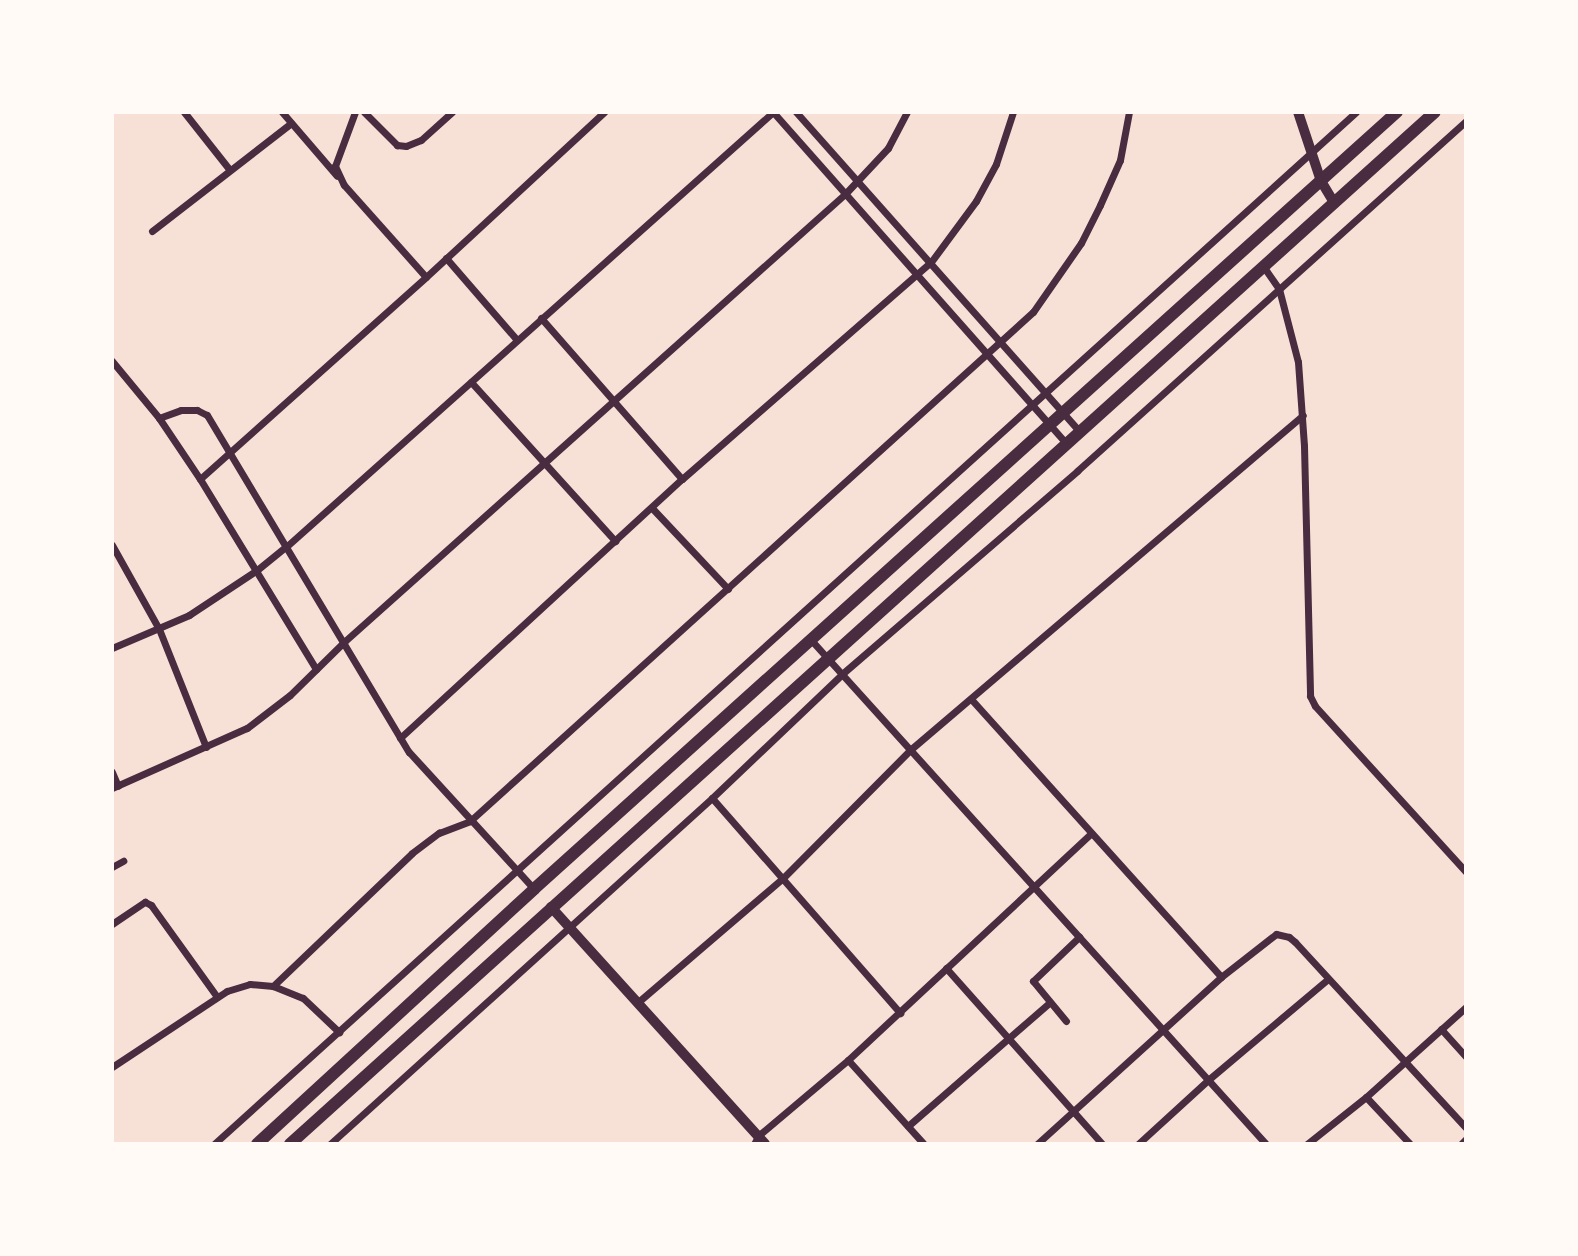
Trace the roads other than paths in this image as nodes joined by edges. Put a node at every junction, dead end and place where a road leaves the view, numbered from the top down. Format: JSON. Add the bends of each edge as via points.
{"nodes":[{"id":1,"x":184,"y":112,"type":"edge"},
{"id":2,"x":282,"y":112,"type":"edge"},
{"id":3,"x":355,"y":112,"type":"edge"},
{"id":4,"x":364,"y":112,"type":"edge"},
{"id":5,"x":452,"y":112,"type":"edge"},
{"id":6,"x":604,"y":112,"type":"edge"},
{"id":7,"x":773,"y":112,"type":"edge"},
{"id":8,"x":796,"y":112,"type":"edge"},
{"id":9,"x":908,"y":112,"type":"edge"},
{"id":10,"x":1013,"y":112,"type":"edge"},
{"id":11,"x":1129,"y":112,"type":"edge"},
{"id":12,"x":1298,"y":112,"type":"edge"},
{"id":13,"x":1356,"y":112,"type":"edge"},
{"id":14,"x":1397,"y":112,"type":"edge"},
{"id":15,"x":1435,"y":112,"type":"edge"},
{"id":16,"x":1466,"y":121,"type":"edge"},
{"id":17,"x":291,"y":123,"type":"junction"},
{"id":18,"x":1310,"y":152,"type":"junction"},
{"id":19,"x":229,"y":169,"type":"junction"},
{"id":20,"x":858,"y":181,"type":"junction"},
{"id":21,"x":1321,"y":181,"type":"junction"},
{"id":22,"x":344,"y":185,"type":"junction"},
{"id":23,"x":845,"y":194,"type":"junction"},
{"id":24,"x":1334,"y":203,"type":"junction"},
{"id":25,"x":152,"y":231,"type":"dead end"},
{"id":26,"x":446,"y":258,"type":"junction"},
{"id":27,"x":931,"y":262,"type":"junction"},
{"id":28,"x":1263,"y":267,"type":"junction"},
{"id":29,"x":918,"y":272,"type":"junction"},
{"id":30,"x":426,"y":277,"type":"junction"},
{"id":31,"x":1279,"y":289,"type":"junction"},
{"id":32,"x":541,"y":318,"type":"junction"},
{"id":33,"x":517,"y":340,"type":"junction"},
{"id":34,"x":1002,"y":342,"type":"junction"},
{"id":35,"x":989,"y":353,"type":"junction"},
{"id":36,"x":112,"y":361,"type":"edge"},
{"id":37,"x":471,"y":382,"type":"junction"},
{"id":38,"x":1046,"y":394,"type":"junction"},
{"id":39,"x":613,"y":400,"type":"junction"},
{"id":40,"x":1034,"y":405,"type":"junction"},
{"id":41,"x":1063,"y":413,"type":"junction"},
{"id":42,"x":1303,"y":415,"type":"junction"},
{"id":43,"x":159,"y":418,"type":"junction"},
{"id":44,"x":1051,"y":424,"type":"junction"},
{"id":45,"x":1079,"y":431,"type":"junction"},
{"id":46,"x":1066,"y":443,"type":"junction"},
{"id":47,"x":231,"y":452,"type":"junction"},
{"id":48,"x":543,"y":462,"type":"junction"},
{"id":49,"x":200,"y":479,"type":"junction"},
{"id":50,"x":682,"y":479,"type":"junction"},
{"id":51,"x":652,"y":508,"type":"junction"},
{"id":52,"x":615,"y":541,"type":"junction"},
{"id":53,"x":112,"y":545,"type":"edge"},
{"id":54,"x":288,"y":546,"type":"junction"},
{"id":55,"x":257,"y":570,"type":"junction"},
{"id":56,"x":728,"y":589,"type":"junction"},
{"id":57,"x":159,"y":629,"type":"junction"},
{"id":58,"x":345,"y":641,"type":"junction"},
{"id":59,"x":812,"y":641,"type":"junction"},
{"id":60,"x":112,"y":648,"type":"edge"},
{"id":61,"x":828,"y":658,"type":"junction"},
{"id":62,"x":316,"y":669,"type":"junction"},
{"id":63,"x":842,"y":674,"type":"junction"},
{"id":64,"x":971,"y":699,"type":"junction"},
{"id":65,"x":400,"y":738,"type":"junction"},
{"id":66,"x":206,"y":747,"type":"junction"},
{"id":67,"x":910,"y":750,"type":"junction"},
{"id":68,"x":112,"y":772,"type":"edge"},
{"id":69,"x":115,"y":787,"type":"edge"},
{"id":70,"x":712,"y":798,"type":"junction"},
{"id":71,"x":470,"y":821,"type":"junction"},
{"id":72,"x":1090,"y":834,"type":"junction"},
{"id":73,"x":123,"y":861,"type":"dead end"},
{"id":74,"x":112,"y":867,"type":"edge"},
{"id":75,"x":516,"y":869,"type":"junction"},
{"id":76,"x":1466,"y":872,"type":"edge"},
{"id":77,"x":783,"y":878,"type":"junction"},
{"id":78,"x":1033,"y":887,"type":"junction"},
{"id":79,"x":534,"y":889,"type":"junction"},
{"id":80,"x":551,"y":907,"type":"junction"},
{"id":81,"x":112,"y":924,"type":"edge"},
{"id":82,"x":569,"y":928,"type":"junction"},
{"id":83,"x":1079,"y":937,"type":"junction"},
{"id":84,"x":946,"y":968,"type":"junction"},
{"id":85,"x":1221,"y":976,"type":"junction"},
{"id":86,"x":1328,"y":979,"type":"junction"},
{"id":87,"x":273,"y":986,"type":"junction"},
{"id":88,"x":217,"y":997,"type":"junction"},
{"id":89,"x":637,"y":1003,"type":"junction"},
{"id":90,"x":1049,"y":1003,"type":"junction"},
{"id":91,"x":1466,"y":1007,"type":"edge"},
{"id":92,"x":900,"y":1013,"type":"junction"},
{"id":93,"x":1066,"y":1021,"type":"dead end"},
{"id":94,"x":1162,"y":1029,"type":"junction"},
{"id":95,"x":1441,"y":1029,"type":"junction"},
{"id":96,"x":338,"y":1032,"type":"junction"},
{"id":97,"x":1008,"y":1036,"type":"junction"},
{"id":98,"x":1466,"y":1057,"type":"edge"},
{"id":99,"x":848,"y":1060,"type":"junction"},
{"id":100,"x":1405,"y":1062,"type":"junction"},
{"id":101,"x":112,"y":1067,"type":"edge"},
{"id":102,"x":1208,"y":1080,"type":"junction"},
{"id":103,"x":1366,"y":1097,"type":"junction"},
{"id":104,"x":1072,"y":1111,"type":"junction"},
{"id":105,"x":908,"y":1126,"type":"junction"},
{"id":106,"x":1466,"y":1128,"type":"edge"},
{"id":107,"x":1466,"y":1139,"type":"edge"},
{"id":108,"x":759,"y":1141,"type":"edge"},
{"id":109,"x":214,"y":1144,"type":"edge"},
{"id":110,"x":257,"y":1144,"type":"edge"},
{"id":111,"x":290,"y":1144,"type":"edge"},
{"id":112,"x":330,"y":1144,"type":"edge"},
{"id":113,"x":924,"y":1144,"type":"edge"},
{"id":114,"x":1037,"y":1144,"type":"edge"},
{"id":115,"x":1102,"y":1144,"type":"edge"},
{"id":116,"x":1138,"y":1144,"type":"edge"},
{"id":117,"x":1266,"y":1144,"type":"edge"},
{"id":118,"x":1307,"y":1144,"type":"edge"},
{"id":119,"x":1410,"y":1144,"type":"edge"},
{"id":120,"x":1461,"y":1144,"type":"edge"}],
"edges":[{"from":1,"to":19,"type":"street"},
{"from":2,"to":17,"type":"street"},
{"from":3,"to":22,"type":"street","via":[[335,166]]},
{"from":4,"to":5,"type":"street","via":[[397,145],[407,146],[421,140]]},
{"from":6,"to":26,"type":"street"},
{"from":7,"to":23,"type":"street"},
{"from":7,"to":32,"type":"street"},
{"from":8,"to":20,"type":"street"},
{"from":9,"to":20,"type":"street","via":[[888,148]]},
{"from":10,"to":27,"type":"street","via":[[996,164],[976,201]]},
{"from":11,"to":34,"type":"street","via":[[1120,160],[1081,243],[1045,297]]},
{"from":12,"to":18,"type":"street"},
{"from":13,"to":18,"type":"street"},
{"from":14,"to":21,"type":"main road"},
{"from":15,"to":24,"type":"main road"},
{"from":16,"to":31,"type":"street"},
{"from":17,"to":19,"type":"street"},
{"from":17,"to":22,"type":"street"},
{"from":18,"to":21,"type":"street"},
{"from":18,"to":38,"type":"street"},
{"from":19,"to":25,"type":"street"},
{"from":20,"to":23,"type":"street"},
{"from":20,"to":27,"type":"street"},
{"from":21,"to":24,"type":"street"},
{"from":21,"to":41,"type":"main road"},
{"from":22,"to":30,"type":"street"},
{"from":23,"to":29,"type":"street"},
{"from":23,"to":39,"type":"street"},
{"from":24,"to":28,"type":"main road"},
{"from":26,"to":30,"type":"street"},
{"from":26,"to":33,"type":"street"},
{"from":27,"to":29,"type":"street"},
{"from":27,"to":34,"type":"street"},
{"from":28,"to":31,"type":"street"},
{"from":28,"to":45,"type":"main road"},
{"from":29,"to":35,"type":"street"},
{"from":29,"to":50,"type":"street"},
{"from":30,"to":47,"type":"street"},
{"from":31,"to":42,"type":"street","via":[[1298,362]]},
{"from":31,"to":63,"type":"street"},
{"from":32,"to":33,"type":"street"},
{"from":32,"to":39,"type":"street"},
{"from":33,"to":37,"type":"street"},
{"from":34,"to":35,"type":"street"},
{"from":34,"to":38,"type":"street"},
{"from":35,"to":40,"type":"street"},
{"from":35,"to":56,"type":"street"},
{"from":36,"to":43,"type":"street"},
{"from":37,"to":48,"type":"street"},
{"from":37,"to":54,"type":"street"},
{"from":38,"to":40,"type":"street"},
{"from":38,"to":41,"type":"street"},
{"from":39,"to":48,"type":"street"},
{"from":39,"to":50,"type":"street"},
{"from":40,"to":44,"type":"street"},
{"from":40,"to":75,"type":"street"},
{"from":41,"to":44,"type":"main road"},
{"from":41,"to":45,"type":"street"},
{"from":42,"to":64,"type":"street"},
{"from":42,"to":76,"type":"street","via":[[1310,696]]},
{"from":43,"to":47,"type":"street","via":[[197,410],[207,415]]},
{"from":43,"to":49,"type":"street"},
{"from":44,"to":46,"type":"street"},
{"from":44,"to":59,"type":"main road"},
{"from":45,"to":46,"type":"main road"},
{"from":46,"to":61,"type":"main road"},
{"from":47,"to":49,"type":"street"},
{"from":47,"to":54,"type":"street"},
{"from":48,"to":52,"type":"street"},
{"from":48,"to":58,"type":"street"},
{"from":49,"to":55,"type":"street"},
{"from":50,"to":51,"type":"street"},
{"from":51,"to":52,"type":"street"},
{"from":51,"to":56,"type":"street"},
{"from":52,"to":65,"type":"street"},
{"from":53,"to":57,"type":"street"},
{"from":54,"to":55,"type":"street"},
{"from":54,"to":58,"type":"street"},
{"from":55,"to":57,"type":"street"},
{"from":55,"to":62,"type":"street"},
{"from":56,"to":71,"type":"street"},
{"from":57,"to":60,"type":"street"},
{"from":57,"to":66,"type":"street"},
{"from":58,"to":62,"type":"street"},
{"from":58,"to":65,"type":"street"},
{"from":59,"to":61,"type":"street"},
{"from":59,"to":79,"type":"main road"},
{"from":61,"to":63,"type":"street"},
{"from":61,"to":80,"type":"main road"},
{"from":62,"to":66,"type":"street","via":[[247,728]]},
{"from":63,"to":67,"type":"street"},
{"from":63,"to":70,"type":"street"},
{"from":64,"to":67,"type":"street"},
{"from":64,"to":72,"type":"street"},
{"from":65,"to":71,"type":"street"},
{"from":66,"to":69,"type":"street"},
{"from":67,"to":77,"type":"street"},
{"from":67,"to":78,"type":"street"},
{"from":68,"to":69,"type":"street"},
{"from":70,"to":77,"type":"street"},
{"from":70,"to":82,"type":"street"},
{"from":71,"to":75,"type":"street"},
{"from":71,"to":87,"type":"street","via":[[439,833],[412,852]]},
{"from":72,"to":78,"type":"street"},
{"from":72,"to":85,"type":"street"},
{"from":73,"to":74,"type":"street"},
{"from":75,"to":79,"type":"street"},
{"from":75,"to":96,"type":"street"},
{"from":77,"to":89,"type":"street"},
{"from":77,"to":92,"type":"street"},
{"from":78,"to":83,"type":"street"},
{"from":78,"to":84,"type":"street"},
{"from":79,"to":80,"type":"main road"},
{"from":79,"to":110,"type":"main road"},
{"from":80,"to":82,"type":"street"},
{"from":80,"to":111,"type":"main road"},
{"from":81,"to":88,"type":"street","via":[[145,902],[151,905]]},
{"from":82,"to":89,"type":"street"},
{"from":82,"to":112,"type":"street"},
{"from":83,"to":90,"type":"street","via":[[1034,979]]},
{"from":83,"to":94,"type":"street"},
{"from":84,"to":92,"type":"street"},
{"from":84,"to":97,"type":"street"},
{"from":85,"to":86,"type":"street","via":[[1276,934],[1289,937]]},
{"from":85,"to":94,"type":"street"},
{"from":86,"to":100,"type":"street"},
{"from":86,"to":102,"type":"street"},
{"from":87,"to":88,"type":"street","via":[[250,984]]},
{"from":87,"to":96,"type":"street","via":[[303,998]]},
{"from":88,"to":101,"type":"street"},
{"from":89,"to":108,"type":"street"},
{"from":90,"to":93,"type":"street"},
{"from":90,"to":97,"type":"street"},
{"from":91,"to":95,"type":"street"},
{"from":92,"to":99,"type":"street"},
{"from":94,"to":102,"type":"street"},
{"from":94,"to":104,"type":"street"},
{"from":95,"to":98,"type":"street"},
{"from":95,"to":100,"type":"street"},
{"from":96,"to":109,"type":"street"},
{"from":97,"to":104,"type":"street"},
{"from":97,"to":105,"type":"street"},
{"from":99,"to":105,"type":"street"},
{"from":99,"to":108,"type":"street"},
{"from":100,"to":103,"type":"street"},
{"from":100,"to":106,"type":"street"},
{"from":102,"to":116,"type":"street"},
{"from":102,"to":117,"type":"street"},
{"from":103,"to":118,"type":"street"},
{"from":103,"to":119,"type":"street"},
{"from":104,"to":114,"type":"street"},
{"from":104,"to":115,"type":"street"},
{"from":105,"to":113,"type":"street"},
{"from":107,"to":120,"type":"street"}]}
